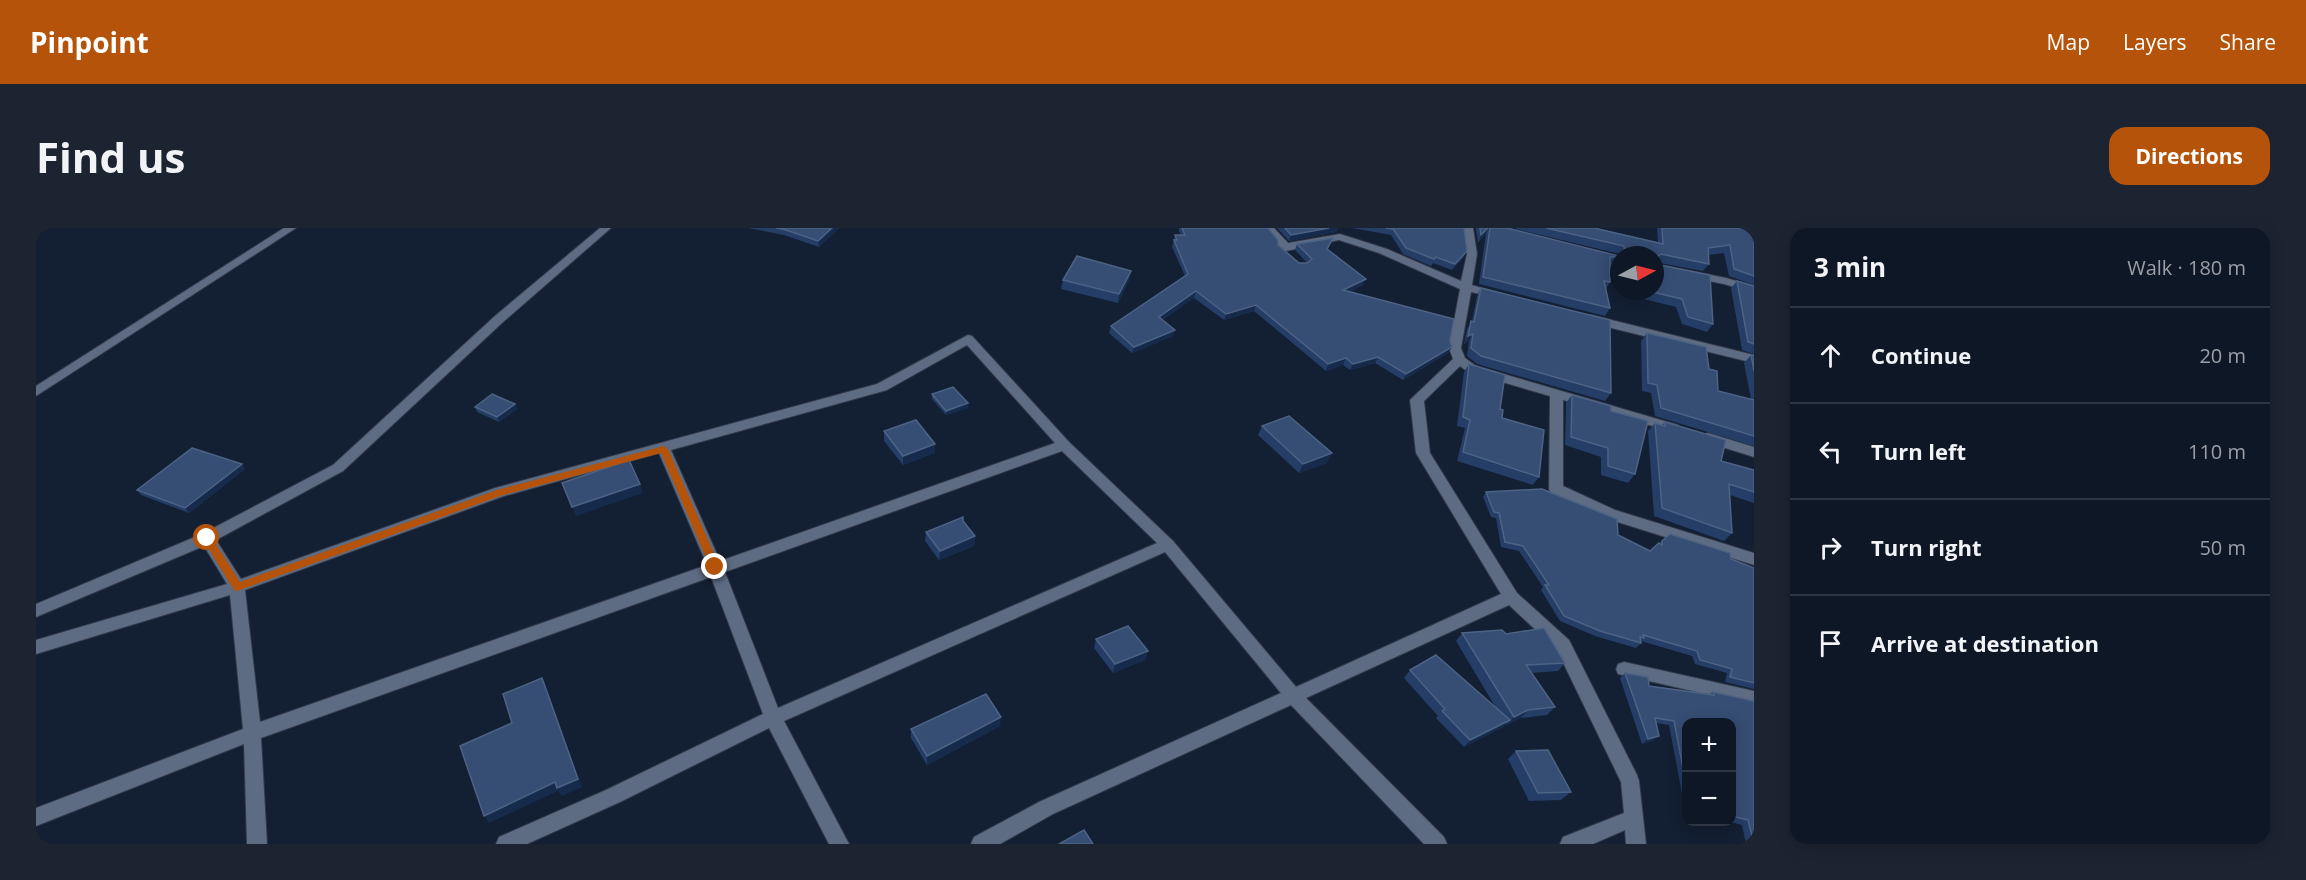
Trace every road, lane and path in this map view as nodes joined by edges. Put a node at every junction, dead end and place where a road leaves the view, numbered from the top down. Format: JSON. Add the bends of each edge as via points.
{"nodes":[{"id":1,"x":291,"y":228,"type":"edge"},
{"id":2,"x":606,"y":228,"type":"edge"},
{"id":3,"x":1268,"y":228,"type":"edge"},
{"id":4,"x":1468,"y":228,"type":"edge"},
{"id":5,"x":1286,"y":247,"type":"junction"},
{"id":6,"x":1294,"y":259,"type":"edge"},
{"id":7,"x":1664,"y":269,"type":"edge"},
{"id":8,"x":1466,"y":288,"type":"junction"},
{"id":9,"x":1754,"y":290,"type":"edge"},
{"id":10,"x":1511,"y":299,"type":"edge"},
{"id":11,"x":1579,"y":315,"type":"edge"},
{"id":12,"x":1754,"y":359,"type":"edge"},
{"id":13,"x":1459,"y":360,"type":"junction"},
{"id":14,"x":36,"y":392,"type":"edge"},
{"id":15,"x":1556,"y":394,"type":"junction"},
{"id":16,"x":1064,"y":445,"type":"junction"},
{"id":17,"x":664,"y":449,"type":"junction"},
{"id":18,"x":1754,"y":452,"type":"edge"},
{"id":19,"x":207,"y":538,"type":"junction"},
{"id":20,"x":1168,"y":545,"type":"junction"},
{"id":21,"x":1754,"y":559,"type":"edge"},
{"id":22,"x":715,"y":567,"type":"junction"},
{"id":23,"x":237,"y":587,"type":"junction"},
{"id":24,"x":1510,"y":597,"type":"junction"},
{"id":25,"x":36,"y":612,"type":"edge"},
{"id":26,"x":36,"y":647,"type":"edge"},
{"id":27,"x":1624,"y":669,"type":"dead end"},
{"id":28,"x":1293,"y":696,"type":"junction"},
{"id":29,"x":1754,"y":698,"type":"edge"},
{"id":30,"x":773,"y":718,"type":"junction"},
{"id":31,"x":252,"y":733,"type":"junction"},
{"id":32,"x":36,"y":817,"type":"edge"},
{"id":33,"x":1633,"y":818,"type":"junction"},
{"id":34,"x":257,"y":844,"type":"edge"},
{"id":35,"x":506,"y":844,"type":"edge"},
{"id":36,"x":839,"y":844,"type":"edge"},
{"id":37,"x":981,"y":844,"type":"edge"},
{"id":38,"x":1437,"y":844,"type":"edge"},
{"id":39,"x":1570,"y":844,"type":"edge"},
{"id":40,"x":1636,"y":844,"type":"edge"}],
"edges":[{"from":1,"to":14,"type":"street"},
{"from":2,"to":19,"type":"street","via":[[499,319],[338,468]]},
{"from":3,"to":5,"type":"street"},
{"from":4,"to":8,"type":"street","via":[[1472,254]]},
{"from":5,"to":6,"type":"street","via":[[1281,247]]},
{"from":5,"to":8,"type":"street","via":[[1340,237],[1383,251]]},
{"from":7,"to":9,"type":"street"},
{"from":8,"to":10,"type":"street"},
{"from":8,"to":13,"type":"street","via":[[1455,348]]},
{"from":11,"to":12,"type":"street"},
{"from":13,"to":15,"type":"street","via":[[1472,369]]},
{"from":13,"to":24,"type":"street","via":[[1417,400],[1424,453]]},
{"from":15,"to":18,"type":"street"},
{"from":15,"to":21,"type":"street","via":[[1556,489],[1610,514]]},
{"from":16,"to":17,"type":"street","via":[[968,339],[882,387]]},
{"from":16,"to":20,"type":"street"},
{"from":16,"to":22,"type":"street"},
{"from":17,"to":22,"type":"street"},
{"from":17,"to":23,"type":"street","via":[[500,492]]},
{"from":19,"to":23,"type":"street"},
{"from":19,"to":25,"type":"street"},
{"from":20,"to":28,"type":"street"},
{"from":20,"to":30,"type":"street"},
{"from":22,"to":30,"type":"street"},
{"from":22,"to":31,"type":"street"},
{"from":23,"to":26,"type":"street"},
{"from":23,"to":31,"type":"street"},
{"from":24,"to":28,"type":"street"},
{"from":24,"to":33,"type":"street","via":[[1563,645],[1630,781]]},
{"from":27,"to":29,"type":"street"},
{"from":28,"to":37,"type":"street","via":[[1046,808]]},
{"from":28,"to":38,"type":"street"},
{"from":30,"to":35,"type":"street"},
{"from":30,"to":36,"type":"street"},
{"from":31,"to":32,"type":"street"},
{"from":31,"to":34,"type":"street"},
{"from":33,"to":39,"type":"street"},
{"from":33,"to":40,"type":"street"}]}
